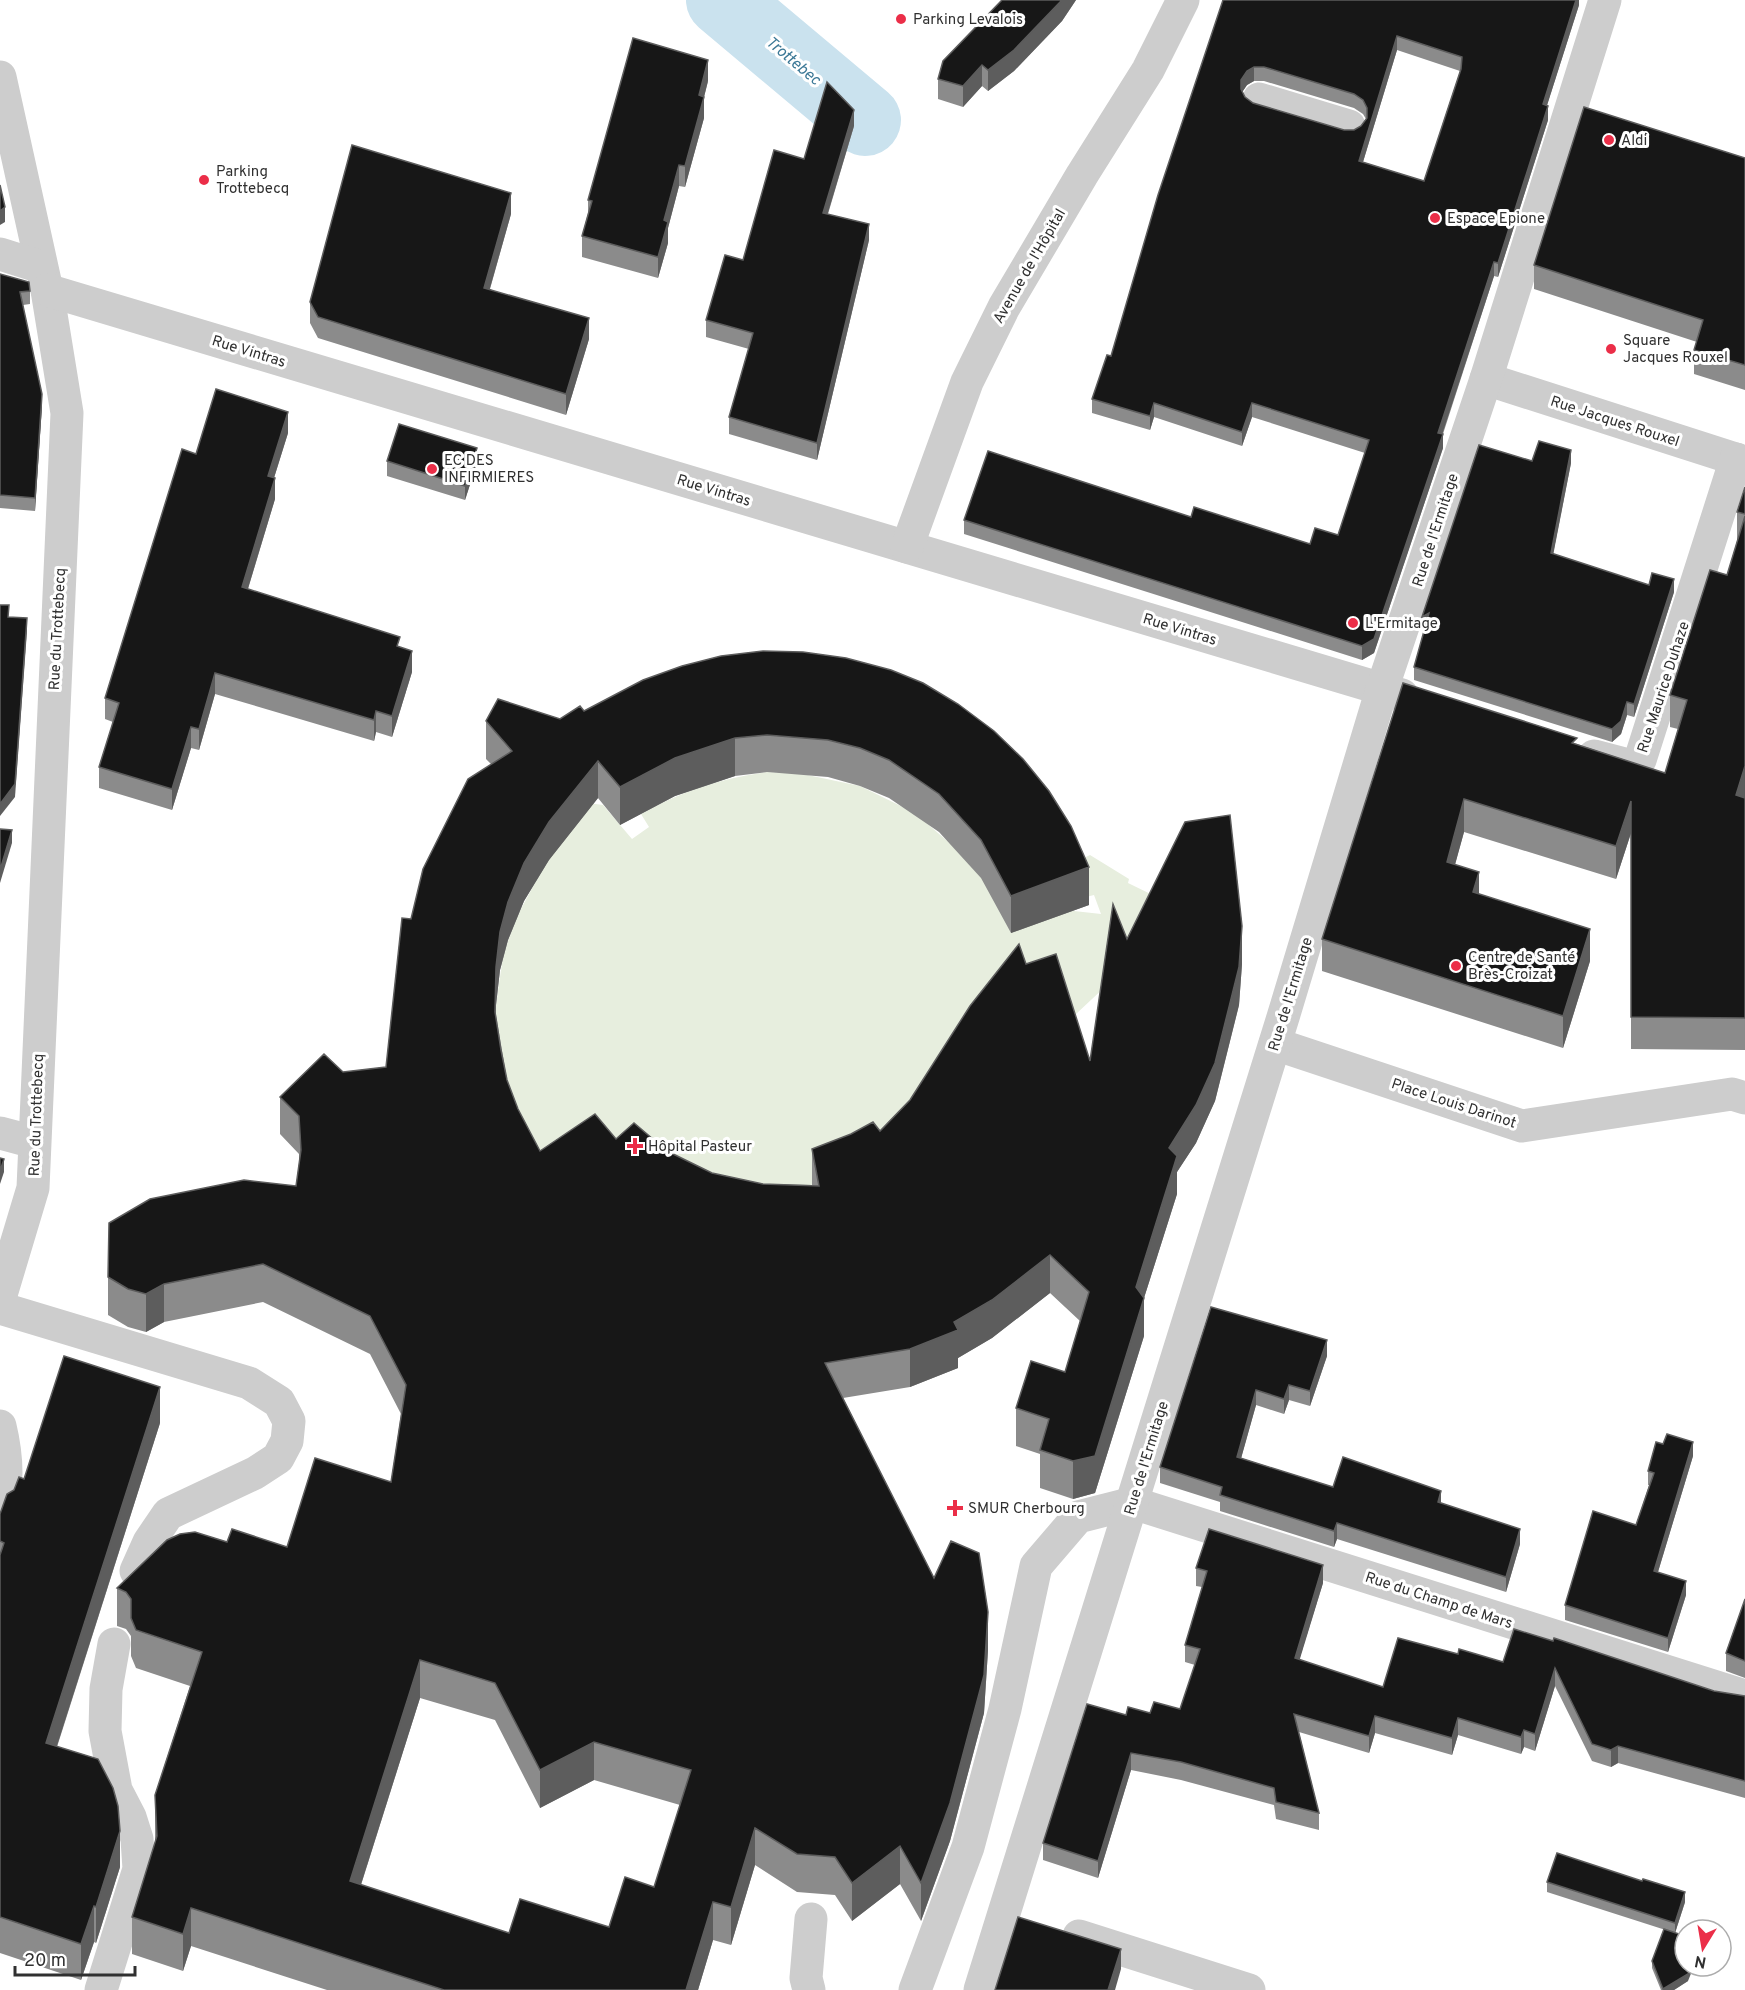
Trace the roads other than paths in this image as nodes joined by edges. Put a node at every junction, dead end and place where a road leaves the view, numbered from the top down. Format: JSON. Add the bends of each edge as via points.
{"nodes":[{"id":1,"x":1183,"y":0,"type":"edge"},
{"id":2,"x":1603,"y":0,"type":"edge"},
{"id":3,"x":0,"y":77,"type":"edge"},
{"id":4,"x":1259,"y":99,"type":"dead end"},
{"id":5,"x":1349,"y":126,"type":"dead end"},
{"id":6,"x":0,"y":254,"type":"edge"},
{"id":7,"x":44,"y":278,"type":"junction"},
{"id":8,"x":1486,"y":379,"type":"junction"},
{"id":9,"x":1740,"y":461,"type":"edge"},
{"id":10,"x":907,"y":547,"type":"junction"},
{"id":11,"x":1382,"y":689,"type":"junction"},
{"id":12,"x":1431,"y":705,"type":"edge"},
{"id":13,"x":1564,"y":747,"type":"edge"},
{"id":14,"x":1275,"y":1044,"type":"junction"},
{"id":15,"x":1745,"y":1098,"type":"edge"},
{"id":16,"x":0,"y":1133,"type":"edge"},
{"id":17,"x":34,"y":1142,"type":"junction"},
{"id":18,"x":0,"y":1298,"type":"edge"},
{"id":19,"x":0,"y":1308,"type":"edge"},
{"id":20,"x":0,"y":1426,"type":"edge"},
{"id":21,"x":1133,"y":1503,"type":"junction"},
{"id":22,"x":0,"y":1514,"type":"edge"},
{"id":23,"x":136,"y":1571,"type":"edge"},
{"id":24,"x":114,"y":1644,"type":"dead end"},
{"id":25,"x":1745,"y":1696,"type":"edge"},
{"id":26,"x":1005,"y":1913,"type":"junction"},
{"id":27,"x":811,"y":1919,"type":"dead end"},
{"id":28,"x":101,"y":1990,"type":"edge"},
{"id":29,"x":808,"y":1990,"type":"edge"},
{"id":30,"x":915,"y":1990,"type":"edge"},
{"id":31,"x":980,"y":1990,"type":"edge"},
{"id":32,"x":1249,"y":1990,"type":"edge"}],
"edges":[{"from":1,"to":10,"type":"street","name":"Avenue de l'Hôpital","via":[[1149,70],[1004,308],[967,382]]},
{"from":2,"to":8,"type":"street","name":"Rue de l'Ermitage"},
{"from":3,"to":7,"type":"street","name":"Rue du Trottebecq"},
{"from":4,"to":5,"type":"street"},
{"from":6,"to":7,"type":"street","name":"Rue Vintras"},
{"from":7,"to":10,"type":"street","name":"Rue Vintras"},
{"from":7,"to":17,"type":"street","name":"Rue du Trottebecq","via":[[67,412]]},
{"from":8,"to":9,"type":"street","name":"Rue Jacques Rouxel"},
{"from":8,"to":11,"type":"street","name":"Rue de l'Ermitage"},
{"from":9,"to":13,"type":"street","name":"Rue Maurice Duhaze","via":[[1640,760],[1632,766],[1619,764]]},
{"from":10,"to":11,"type":"street","name":"Rue Vintras"},
{"from":11,"to":12,"type":"street"},
{"from":11,"to":14,"type":"street","name":"Rue de l'Ermitage"},
{"from":14,"to":15,"type":"street","name":"Place Louis Darinot","via":[[1522,1126],[1732,1094]]},
{"from":14,"to":21,"type":"street","name":"Rue de l'Ermitage"},
{"from":16,"to":17,"type":"street"},
{"from":17,"to":18,"type":"street","name":"Rue du Trottebecq","via":[[33,1188]]},
{"from":19,"to":23,"type":"street","via":[[249,1383],[279,1402],[289,1421],[287,1441],[278,1458],[168,1514]]},
{"from":20,"to":22,"type":"street","via":[[6,1483]]},
{"from":21,"to":25,"type":"street","name":"Rue du Champ de Mars"},
{"from":21,"to":26,"type":"street","name":"Rue de l'Ermitage"},
{"from":21,"to":30,"type":"street","via":[[1078,1517],[1035,1566],[1005,1709],[968,1847]]},
{"from":24,"to":28,"type":"street","via":[[106,1689],[105,1731],[116,1790],[137,1839],[139,1869]]},
{"from":26,"to":31,"type":"street","name":"Rue de l'Ermitage"},
{"from":26,"to":32,"type":"street"},
{"from":27,"to":29,"type":"street"}]}
